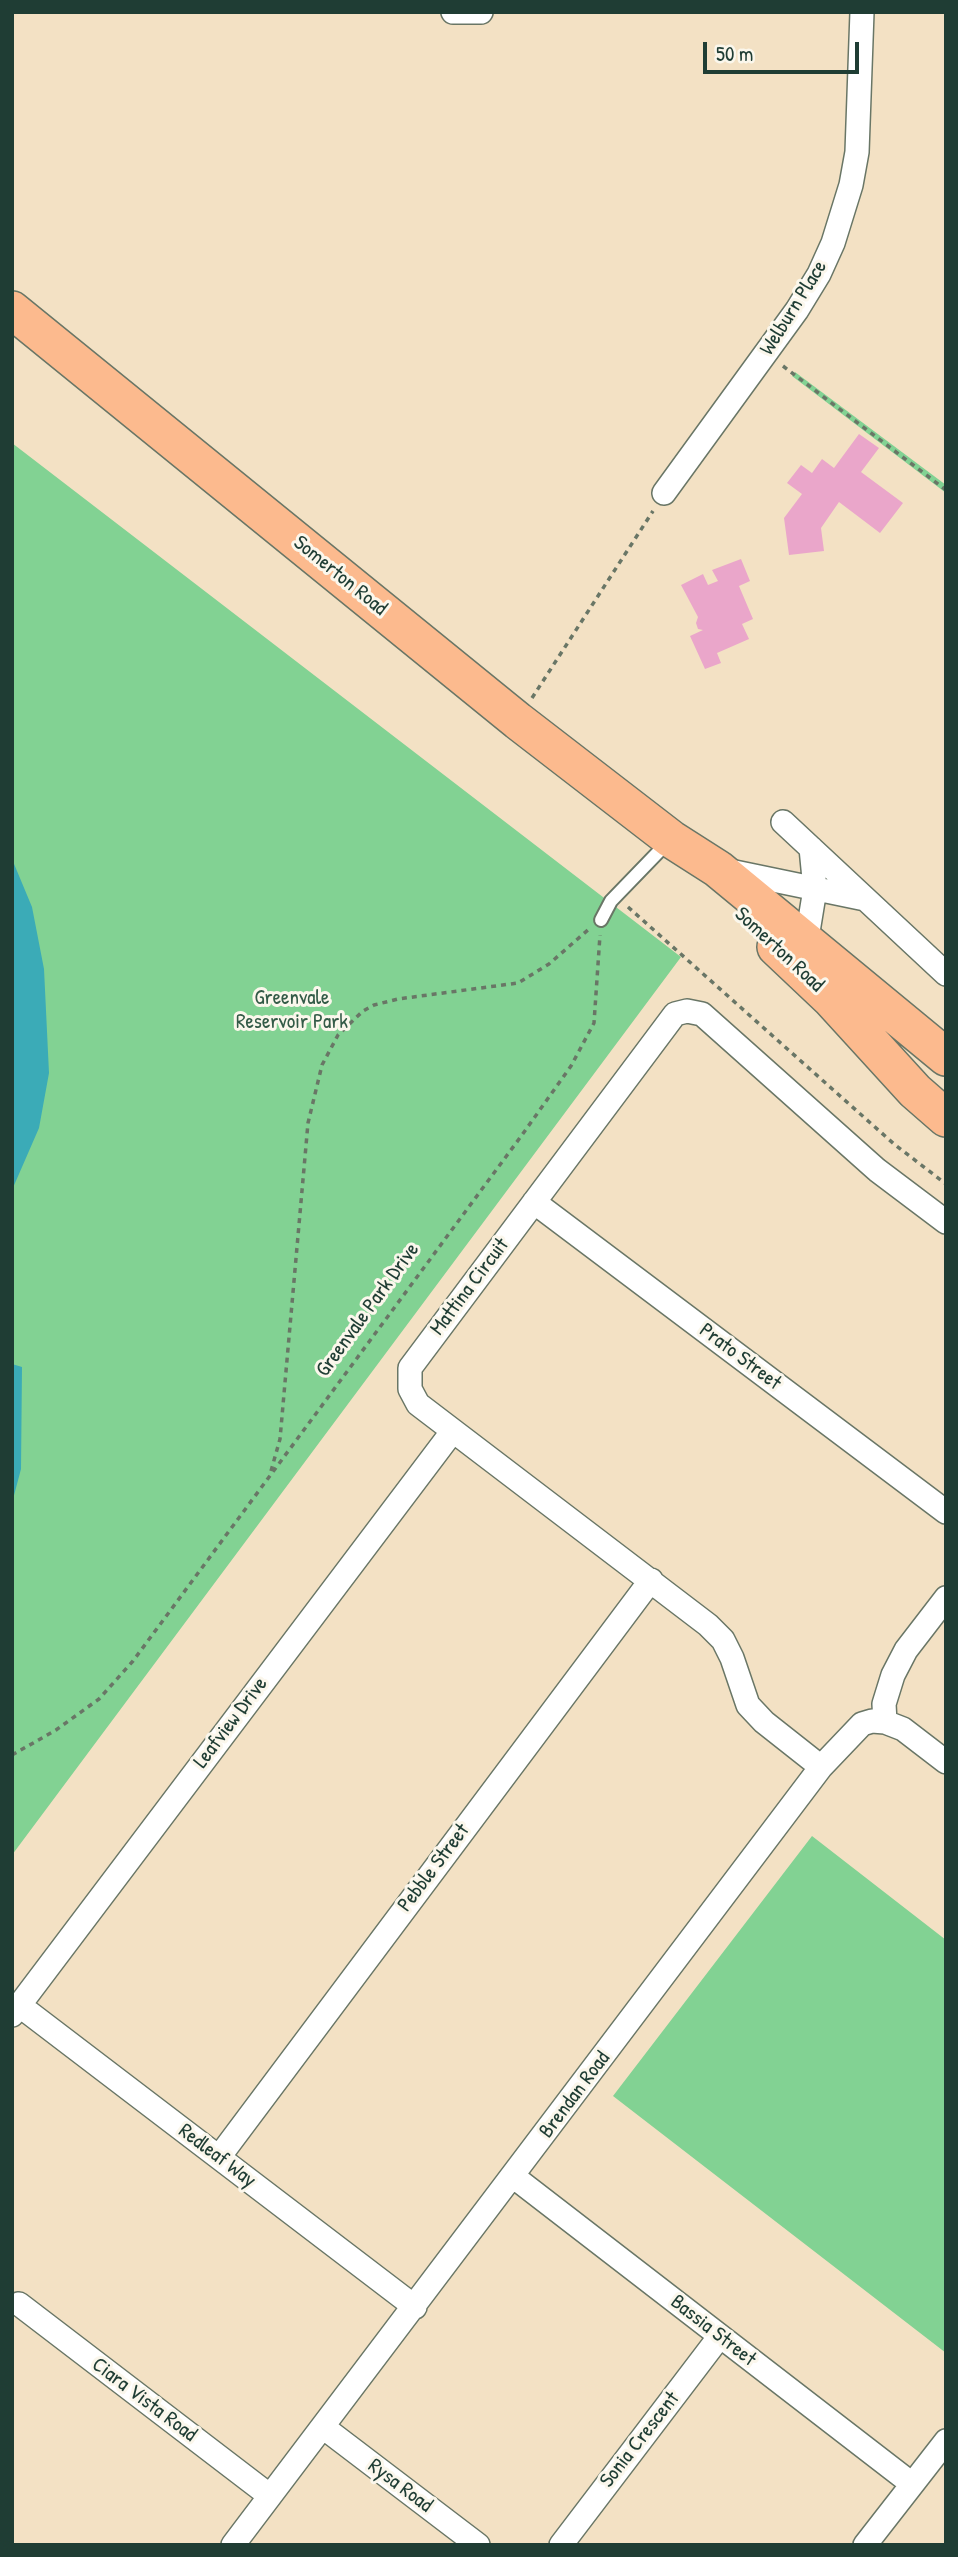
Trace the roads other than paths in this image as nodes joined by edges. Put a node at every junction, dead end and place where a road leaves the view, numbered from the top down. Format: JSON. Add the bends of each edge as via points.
{"nodes":[{"id":1,"x":453,"y":12,"type":"edge"},
{"id":2,"x":481,"y":12,"type":"edge"},
{"id":3,"x":862,"y":12,"type":"edge"},
{"id":4,"x":12,"y":310,"type":"edge"},
{"id":5,"x":664,"y":493,"type":"road end"},
{"id":6,"x":782,"y":822,"type":"dead end"},
{"id":7,"x":671,"y":839,"type":"junction"},
{"id":8,"x":811,"y":848,"type":"junction"},
{"id":9,"x":718,"y":869,"type":"junction"},
{"id":10,"x":815,"y":888,"type":"junction"},
{"id":11,"x":865,"y":899,"type":"junction"},
{"id":12,"x":601,"y":920,"type":"road end"},
{"id":13,"x":806,"y":944,"type":"junction"},
{"id":14,"x":946,"y":974,"type":"edge"},
{"id":15,"x":831,"y":999,"type":"junction"},
{"id":16,"x":946,"y":1057,"type":"edge"},
{"id":17,"x":946,"y":1118,"type":"edge"},
{"id":18,"x":534,"y":1202,"type":"junction"},
{"id":19,"x":946,"y":1222,"type":"edge"},
{"id":20,"x":452,"y":1432,"type":"junction"},
{"id":21,"x":946,"y":1512,"type":"edge"},
{"id":22,"x":651,"y":1580,"type":"junction"},
{"id":23,"x":946,"y":1598,"type":"edge"},
{"id":24,"x":884,"y":1722,"type":"junction"},
{"id":25,"x":946,"y":1762,"type":"edge"},
{"id":26,"x":821,"y":1767,"type":"junction"},
{"id":27,"x":16,"y":2010,"type":"edge"},
{"id":28,"x":219,"y":2157,"type":"junction"},
{"id":29,"x":514,"y":2177,"type":"junction"},
{"id":30,"x":19,"y":2304,"type":"dead end"},
{"id":31,"x":415,"y":2307,"type":"junction"},
{"id":32,"x":720,"y":2336,"type":"junction"},
{"id":33,"x":323,"y":2427,"type":"junction"},
{"id":34,"x":946,"y":2441,"type":"edge"},
{"id":35,"x":912,"y":2484,"type":"junction"},
{"id":36,"x":270,"y":2496,"type":"junction"},
{"id":37,"x":233,"y":2545,"type":"edge"},
{"id":38,"x":478,"y":2545,"type":"edge"},
{"id":39,"x":561,"y":2545,"type":"edge"},
{"id":40,"x":865,"y":2545,"type":"edge"}],
"edges":[{"from":1,"to":2,"type":"street"},
{"from":3,"to":5,"type":"street","name":"Welburn Place","via":[[857,152],[843,215],[819,274]]},
{"from":4,"to":7,"type":"main road","name":"Somerton Road"},
{"from":6,"to":8,"type":"street"},
{"from":7,"to":9,"type":"main road","name":"Somerton Road"},
{"from":7,"to":12,"type":"lane","via":[[616,895]]},
{"from":7,"to":15,"type":"main road","name":"Somerton Road","via":[[707,883]]},
{"from":8,"to":10,"type":"street","name":"Somerton Road"},
{"from":8,"to":11,"type":"street"},
{"from":9,"to":10,"type":"street","name":"Somerton Road"},
{"from":9,"to":13,"type":"main road","name":"Somerton Road"},
{"from":10,"to":11,"type":"street","name":"Somerton Road"},
{"from":10,"to":13,"type":"street","name":"Somerton Road"},
{"from":11,"to":14,"type":"street"},
{"from":13,"to":15,"type":"street","name":"Somerton Road"},
{"from":13,"to":16,"type":"main road","name":"Somerton Road"},
{"from":15,"to":17,"type":"main road","name":"Somerton Road","via":[[915,1091]]},
{"from":18,"to":19,"type":"street","name":"Mattina Circuit","via":[[660,1029],[675,1014],[687,1011],[702,1014],[877,1170]]},
{"from":18,"to":20,"type":"street","name":"Mattina Circuit","via":[[410,1368],[410,1389],[418,1404]]},
{"from":18,"to":21,"type":"street","name":"Prato Street"},
{"from":20,"to":22,"type":"street","name":"Mattina Circuit"},
{"from":20,"to":27,"type":"street","name":"Leafview Drive"},
{"from":22,"to":26,"type":"street","name":"Mattina Circuit","via":[[723,1640],[748,1705]]},
{"from":22,"to":28,"type":"street","name":"Pebble Street"},
{"from":23,"to":24,"type":"street","via":[[893,1675]]},
{"from":24,"to":25,"type":"street","via":[[903,1729]]},
{"from":24,"to":26,"type":"street","name":"Brendan Road","via":[[862,1724]]},
{"from":26,"to":29,"type":"street","name":"Brendan Road"},
{"from":27,"to":28,"type":"street","name":"Redleaf Way"},
{"from":28,"to":31,"type":"street","name":"Redleaf Way"},
{"from":29,"to":31,"type":"street","name":"Brendan Road"},
{"from":29,"to":32,"type":"street","name":"Bassia Street"},
{"from":30,"to":36,"type":"street","name":"Ciara Vista Road"},
{"from":31,"to":33,"type":"street","name":"Brendan Road"},
{"from":32,"to":35,"type":"street","name":"Bassia Street"},
{"from":32,"to":39,"type":"street","name":"Sonia Crescent"},
{"from":33,"to":36,"type":"street","name":"Brendan Road"},
{"from":33,"to":38,"type":"street","name":"Rysa Road"},
{"from":34,"to":35,"type":"street"},
{"from":35,"to":40,"type":"street"},
{"from":36,"to":37,"type":"street","name":"Brendan Road"}]}
